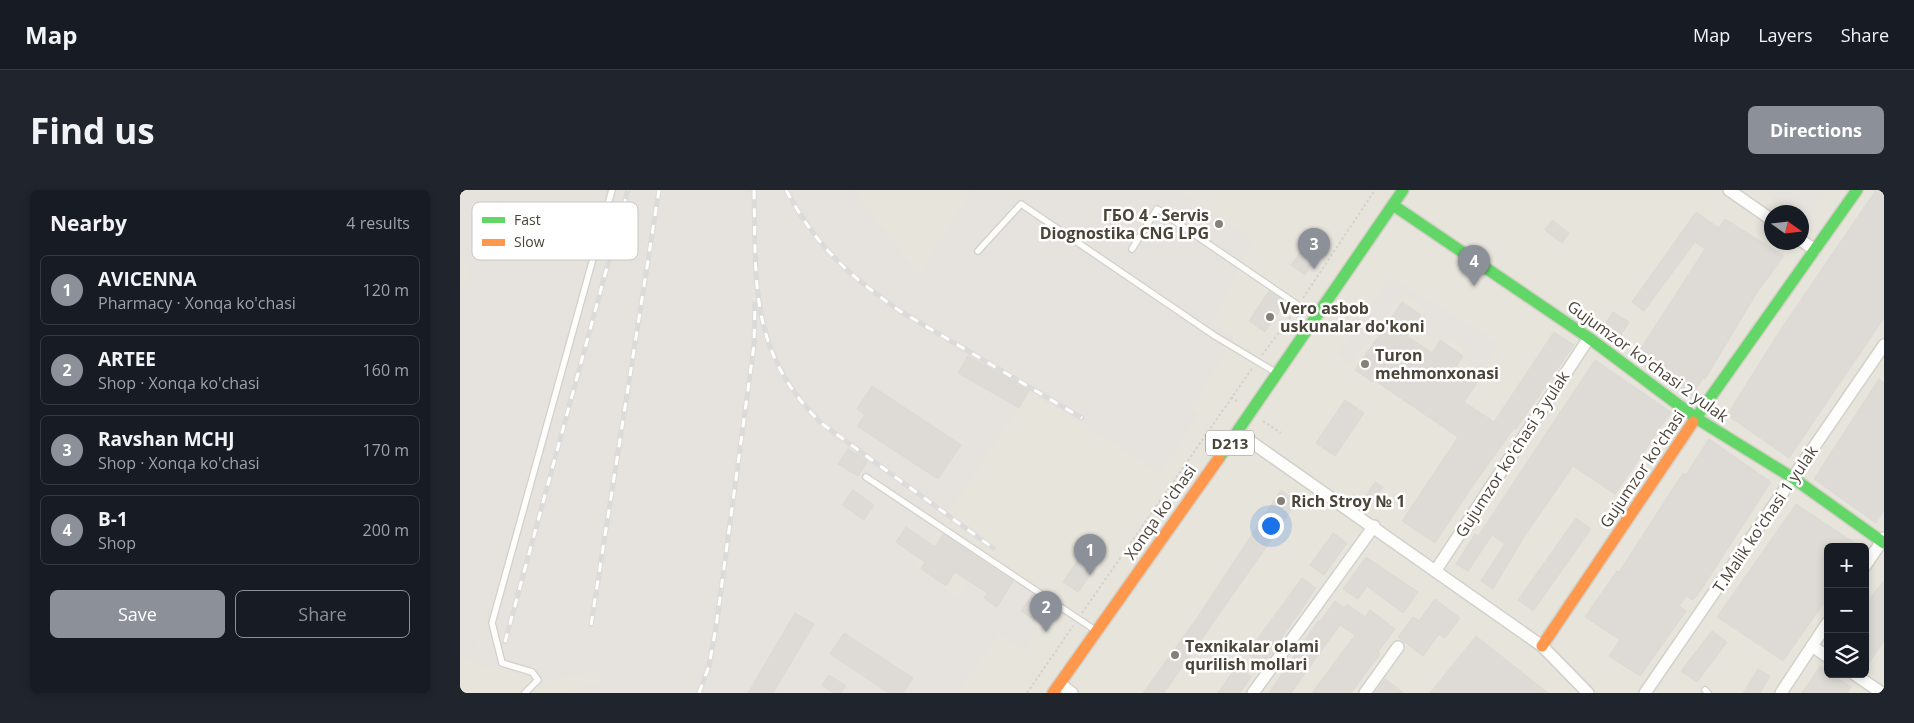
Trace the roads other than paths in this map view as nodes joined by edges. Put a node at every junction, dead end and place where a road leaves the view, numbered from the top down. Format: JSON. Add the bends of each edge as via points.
{"nodes":[{"id":1,"x":1403,"y":190,"type":"edge"},
{"id":2,"x":1729,"y":190,"type":"edge"},
{"id":3,"x":1857,"y":190,"type":"edge"},
{"id":4,"x":1393,"y":205,"type":"junction"},
{"id":5,"x":1764,"y":214,"type":"edge"},
{"id":6,"x":1809,"y":246,"type":"edge"},
{"id":7,"x":1132,"y":249,"type":"dead end"},
{"id":8,"x":978,"y":250,"type":"dead end"},
{"id":9,"x":1815,"y":250,"type":"junction"},
{"id":10,"x":593,"y":260,"type":"edge"},
{"id":11,"x":1315,"y":317,"type":"junction"},
{"id":12,"x":1589,"y":338,"type":"junction"},
{"id":13,"x":1884,"y":344,"type":"edge"},
{"id":14,"x":1277,"y":374,"type":"junction"},
{"id":15,"x":1696,"y":418,"type":"junction"},
{"id":16,"x":1237,"y":432,"type":"junction"},
{"id":17,"x":866,"y":477,"type":"dead end"},
{"id":18,"x":1793,"y":478,"type":"junction"},
{"id":19,"x":1374,"y":526,"type":"junction"},
{"id":20,"x":1883,"y":541,"type":"edge"},
{"id":21,"x":1869,"y":560,"type":"edge"},
{"id":22,"x":1436,"y":570,"type":"junction"},
{"id":23,"x":1824,"y":628,"type":"edge"},
{"id":24,"x":1096,"y":631,"type":"junction"},
{"id":25,"x":1542,"y":646,"type":"junction"},
{"id":26,"x":1812,"y":646,"type":"junction"},
{"id":27,"x":1398,"y":647,"type":"dead end"},
{"id":28,"x":1824,"y":654,"type":"edge"},
{"id":29,"x":1860,"y":678,"type":"edge"},
{"id":30,"x":1056,"y":688,"type":"edge"},
{"id":31,"x":525,"y":693,"type":"edge"},
{"id":32,"x":1072,"y":693,"type":"edge"},
{"id":33,"x":1253,"y":693,"type":"edge"},
{"id":34,"x":1365,"y":693,"type":"edge"},
{"id":35,"x":1588,"y":693,"type":"edge"},
{"id":36,"x":1644,"y":693,"type":"edge"},
{"id":37,"x":1781,"y":693,"type":"edge"},
{"id":38,"x":1882,"y":693,"type":"edge"}],
"edges":[{"from":1,"to":4,"type":"street","name":"Xonqa ko'chasi","number":"D213"},
{"from":2,"to":5,"type":"street"},
{"from":3,"to":9,"type":"street","name":"Gujumzor ko'chasi"},
{"from":4,"to":11,"type":"street","name":"Xonqa ko'chasi","number":"D213"},
{"from":4,"to":12,"type":"street","name":"Gujumzor ko'chasi 2 yulak"},
{"from":6,"to":9,"type":"street"},
{"from":7,"to":11,"type":"lane","via":[[1157,209]]},
{"from":8,"to":14,"type":"lane","via":[[1020,204]]},
{"from":9,"to":15,"type":"street","name":"Gujumzor ko'chasi"},
{"from":10,"to":31,"type":"lane","via":[[492,623],[502,663],[532,672],[538,680]]},
{"from":11,"to":14,"type":"street","name":"Xonqa ko'chasi","number":"D213"},
{"from":12,"to":15,"type":"street","name":"Gujumzor ko'chasi 2 yulak"},
{"from":12,"to":22,"type":"street","name":"Gujumzor ko'chasi 3 yulak"},
{"from":13,"to":18,"type":"street","name":"T.Malik ko'chasi 1 yulak"},
{"from":14,"to":16,"type":"street","name":"Xonqa ko'chasi","number":"D213"},
{"from":15,"to":18,"type":"street","name":"Gujumzor ko'chasi 2 yulak"},
{"from":15,"to":25,"type":"street","name":"Gujumzor ko'chasi"},
{"from":16,"to":19,"type":"street"},
{"from":16,"to":24,"type":"street","name":"Xonqa ko'chasi","number":"D213"},
{"from":17,"to":24,"type":"lane"},
{"from":18,"to":20,"type":"street","name":"Gujumzor ko'chasi 2 yulak"},
{"from":18,"to":36,"type":"street","name":"T.Malik ko'chasi 1 yulak"},
{"from":19,"to":22,"type":"street"},
{"from":19,"to":33,"type":"street"},
{"from":20,"to":21,"type":"street"},
{"from":22,"to":25,"type":"street"},
{"from":23,"to":26,"type":"street"},
{"from":24,"to":30,"type":"street","name":"Xonqa ko'chasi","number":"D213"},
{"from":25,"to":35,"type":"street"},
{"from":26,"to":28,"type":"street"},
{"from":26,"to":37,"type":"street"},
{"from":27,"to":34,"type":"street"},
{"from":29,"to":38,"type":"street"},
{"from":30,"to":32,"type":"street","name":"Xonqa ko'chasi"}]}
